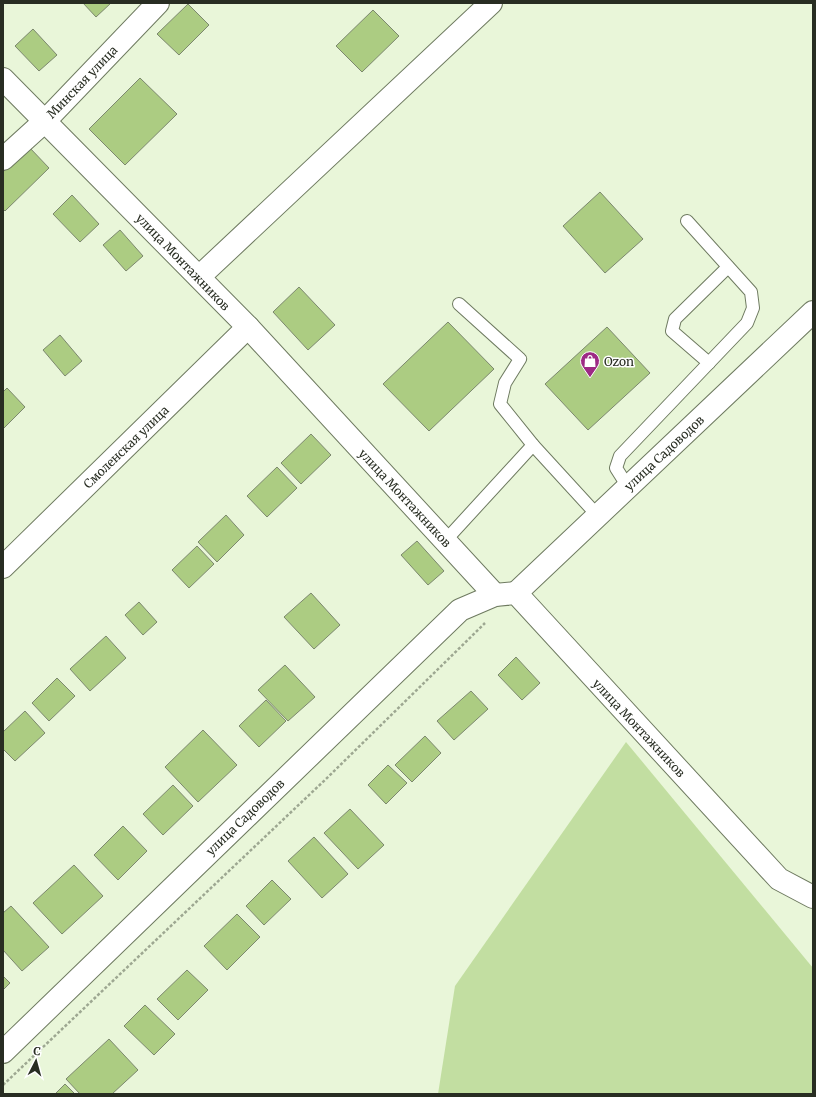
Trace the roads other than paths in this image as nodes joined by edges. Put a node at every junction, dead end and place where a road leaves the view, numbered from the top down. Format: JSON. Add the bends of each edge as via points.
{"nodes":[{"id":1,"x":158,"y":3,"type":"edge"},
{"id":2,"x":491,"y":3,"type":"edge"},
{"id":3,"x":3,"y":79,"type":"edge"},
{"id":4,"x":45,"y":121,"type":"junction"},
{"id":5,"x":3,"y":159,"type":"edge"},
{"id":6,"x":687,"y":221,"type":"dead end"},
{"id":7,"x":728,"y":267,"type":"junction"},
{"id":8,"x":199,"y":277,"type":"junction"},
{"id":9,"x":459,"y":304,"type":"dead end"},
{"id":10,"x":813,"y":312,"type":"edge"},
{"id":11,"x":248,"y":327,"type":"junction"},
{"id":12,"x":709,"y":363,"type":"junction"},
{"id":13,"x":533,"y":445,"type":"junction"},
{"id":14,"x":628,"y":487,"type":"junction"},
{"id":15,"x":598,"y":516,"type":"junction"},
{"id":16,"x":445,"y":541,"type":"junction"},
{"id":17,"x":3,"y":567,"type":"edge"},
{"id":18,"x":506,"y":594,"type":"junction"},
{"id":19,"x":813,"y":897,"type":"edge"},
{"id":20,"x":3,"y":1052,"type":"edge"}],
"edges":[{"from":1,"to":4,"type":"street","name":"Минская улица"},
{"from":2,"to":8,"type":"street"},
{"from":3,"to":4,"type":"street","name":"улица Монтажников"},
{"from":4,"to":5,"type":"street","name":"Минская улица"},
{"from":4,"to":8,"type":"street","name":"улица Монтажников"},
{"from":6,"to":7,"type":"lane"},
{"from":7,"to":12,"type":"lane","via":[[751,292],[753,308],[747,323]]},
{"from":7,"to":12,"type":"lane","via":[[675,319],[672,331]]},
{"from":8,"to":11,"type":"street","name":"улица Монтажников"},
{"from":9,"to":13,"type":"lane","via":[[520,359],[505,383],[500,404]]},
{"from":10,"to":14,"type":"street","name":"улица Садоводов"},
{"from":11,"to":16,"type":"street","name":"улица Монтажников"},
{"from":11,"to":17,"type":"street","name":"Смоленская улица"},
{"from":12,"to":14,"type":"lane","via":[[620,456],[616,468]]},
{"from":13,"to":15,"type":"lane"},
{"from":13,"to":16,"type":"lane"},
{"from":14,"to":15,"type":"street","name":"улица Садоводов"},
{"from":15,"to":18,"type":"street","name":"улица Садоводов"},
{"from":16,"to":18,"type":"street","name":"улица Монтажников"},
{"from":18,"to":19,"type":"street","name":"улица Монтажников","via":[[779,879]]},
{"from":18,"to":20,"type":"street","name":"улица Садоводов","via":[[460,610]]}]}
